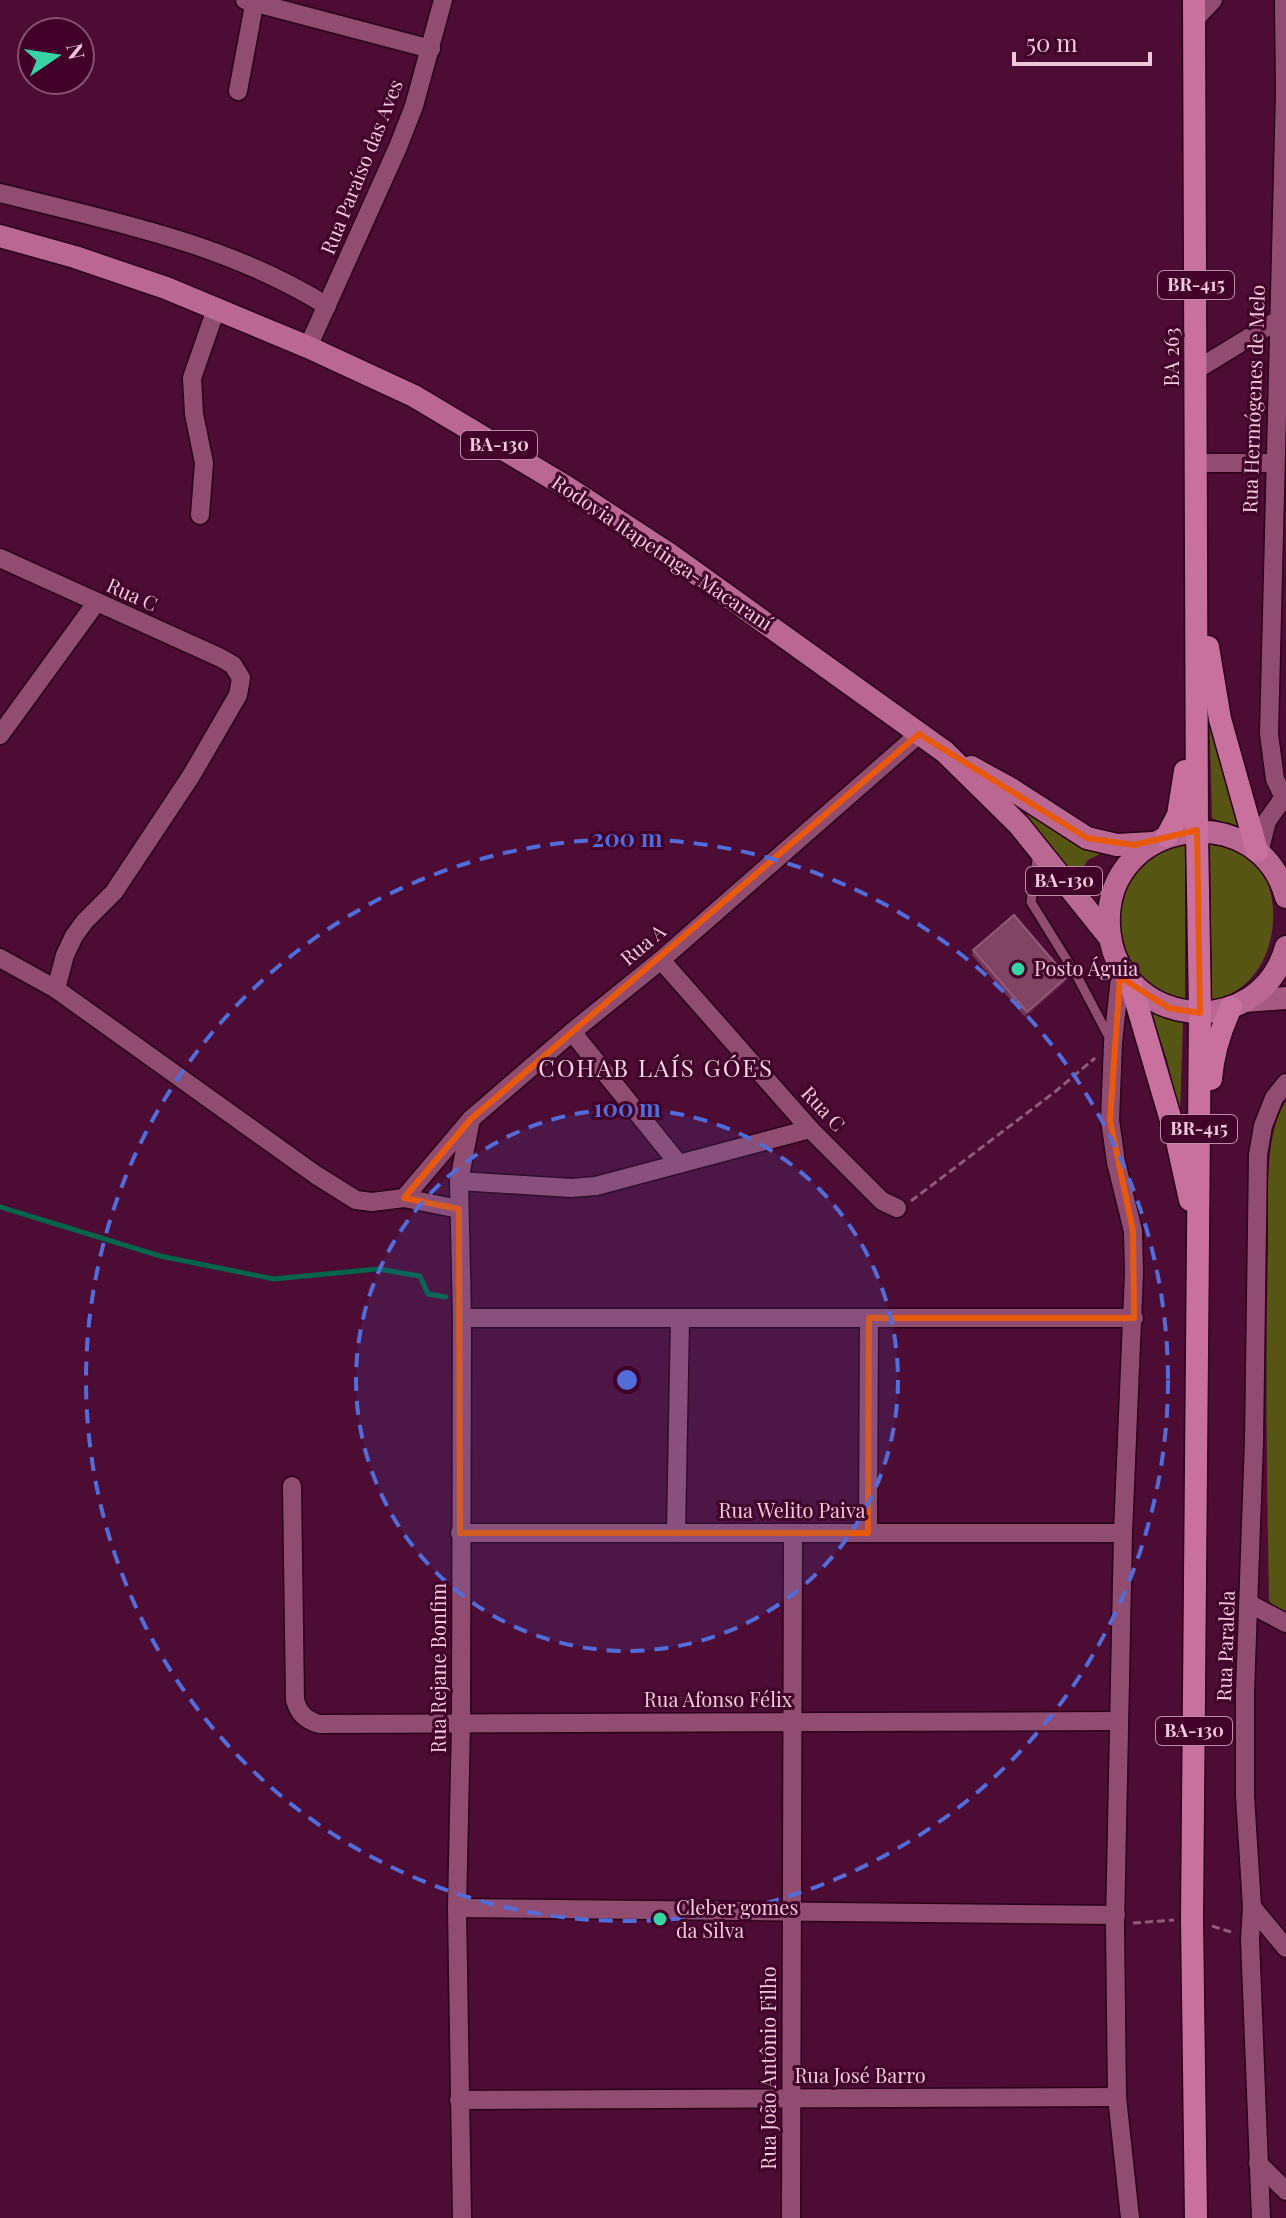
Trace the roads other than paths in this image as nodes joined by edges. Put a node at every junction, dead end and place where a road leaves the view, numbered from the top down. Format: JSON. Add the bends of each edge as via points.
{"nodes":[{"id":1,"x":443,"y":0,"type":"edge"},
{"id":2,"x":1213,"y":0,"type":"edge"},
{"id":3,"x":1284,"y":0,"type":"edge"},
{"id":4,"x":251,"y":1,"type":"edge"},
{"id":5,"x":1195,"y":10,"type":"edge"},
{"id":6,"x":431,"y":49,"type":"junction"},
{"id":7,"x":238,"y":91,"type":"dead end"},
{"id":8,"x":1286,"y":93,"type":"edge"},
{"id":9,"x":0,"y":193,"type":"edge"},
{"id":10,"x":0,"y":236,"type":"edge"},
{"id":11,"x":327,"y":306,"type":"junction"},
{"id":12,"x":216,"y":309,"type":"junction"},
{"id":13,"x":1282,"y":319,"type":"edge"},
{"id":14,"x":308,"y":347,"type":"junction"},
{"id":15,"x":1196,"y":370,"type":"junction"},
{"id":16,"x":1196,"y":463,"type":"junction"},
{"id":17,"x":1274,"y":463,"type":"junction"},
{"id":18,"x":200,"y":515,"type":"dead end"},
{"id":19,"x":0,"y":558,"type":"edge"},
{"id":20,"x":1197,"y":570,"type":"junction"},
{"id":21,"x":96,"y":603,"type":"junction"},
{"id":22,"x":919,"y":734,"type":"junction"},
{"id":23,"x":0,"y":735,"type":"edge"},
{"id":24,"x":945,"y":752,"type":"junction"},
{"id":25,"x":1285,"y":801,"type":"edge"},
{"id":26,"x":1197,"y":830,"type":"junction"},
{"id":27,"x":1160,"y":840,"type":"junction"},
{"id":28,"x":1039,"y":850,"type":"junction"},
{"id":29,"x":1261,"y":856,"type":"junction"},
{"id":30,"x":1285,"y":893,"type":"edge"},
{"id":31,"x":1110,"y":938,"type":"junction"},
{"id":32,"x":1286,"y":947,"type":"edge"},
{"id":33,"x":0,"y":958,"type":"edge"},
{"id":34,"x":661,"y":960,"type":"junction"},
{"id":35,"x":1125,"y":974,"type":"junction"},
{"id":36,"x":56,"y":989,"type":"junction"},
{"id":37,"x":1286,"y":998,"type":"edge"},
{"id":38,"x":1238,"y":1004,"type":"junction"},
{"id":39,"x":1200,"y":1013,"type":"junction"},
{"id":40,"x":572,"y":1032,"type":"junction"},
{"id":41,"x":1113,"y":1043,"type":"junction"},
{"id":42,"x":1286,"y":1083,"type":"edge"},
{"id":43,"x":471,"y":1119,"type":"junction"},
{"id":44,"x":810,"y":1129,"type":"junction"},
{"id":45,"x":678,"y":1163,"type":"junction"},
{"id":46,"x":459,"y":1181,"type":"junction"},
{"id":47,"x":404,"y":1198,"type":"junction"},
{"id":48,"x":897,"y":1208,"type":"road end"},
{"id":49,"x":459,"y":1209,"type":"junction"},
{"id":50,"x":1199,"y":1244,"type":"junction"},
{"id":51,"x":462,"y":1318,"type":"junction"},
{"id":52,"x":680,"y":1318,"type":"junction"},
{"id":53,"x":869,"y":1318,"type":"junction"},
{"id":54,"x":1134,"y":1318,"type":"junction"},
{"id":55,"x":292,"y":1486,"type":"dead end"},
{"id":56,"x":460,"y":1533,"type":"junction"},
{"id":57,"x":676,"y":1533,"type":"junction"},
{"id":58,"x":793,"y":1533,"type":"junction"},
{"id":59,"x":868,"y":1533,"type":"junction"},
{"id":60,"x":1123,"y":1533,"type":"junction"},
{"id":61,"x":1250,"y":1604,"type":"junction"},
{"id":62,"x":1286,"y":1623,"type":"edge"},
{"id":63,"x":1118,"y":1721,"type":"junction"},
{"id":64,"x":792,"y":1722,"type":"junction"},
{"id":65,"x":461,"y":1724,"type":"junction"},
{"id":66,"x":1252,"y":1907,"type":"junction"},
{"id":67,"x":457,"y":1908,"type":"junction"},
{"id":68,"x":792,"y":1911,"type":"junction"},
{"id":69,"x":1115,"y":1920,"type":"junction"},
{"id":70,"x":1283,"y":1941,"type":"edge"},
{"id":71,"x":1117,"y":2097,"type":"junction"},
{"id":72,"x":791,"y":2098,"type":"junction"},
{"id":73,"x":459,"y":2100,"type":"junction"},
{"id":74,"x":1258,"y":2163,"type":"junction"},
{"id":75,"x":1286,"y":2191,"type":"edge"},
{"id":76,"x":462,"y":2218,"type":"edge"},
{"id":77,"x":791,"y":2218,"type":"edge"},
{"id":78,"x":1130,"y":2218,"type":"edge"},
{"id":79,"x":1196,"y":2218,"type":"edge"},
{"id":80,"x":1261,"y":2218,"type":"edge"}],
"edges":[{"from":1,"to":6,"type":"street","name":"Rua Paraíso das Aves"},
{"from":2,"to":5,"type":"street"},
{"from":3,"to":8,"type":"street","name":"Rua Hermógenes de Melo"},
{"from":4,"to":6,"type":"street"},
{"from":4,"to":7,"type":"street"},
{"from":5,"to":15,"type":"highway","name":"BA 263","number":"BR-415"},
{"from":6,"to":11,"type":"street","name":"Rua Paraíso das Aves","via":[[398,147]]},
{"from":8,"to":13,"type":"street","name":"Rua Hermógenes de Melo"},
{"from":9,"to":11,"type":"street","via":[[197,246],[281,279]]},
{"from":10,"to":12,"type":"main road","name":"Rodovia Itapetinga-Macaraní","number":"BA-130","via":[[75,257]]},
{"from":11,"to":14,"type":"street","name":"Rua Paraíso das Aves"},
{"from":12,"to":14,"type":"main road","name":"Rodovia Itapetinga-Macaraní","number":"BA-130"},
{"from":12,"to":18,"type":"street","via":[[192,378],[204,463]]},
{"from":13,"to":15,"type":"street"},
{"from":13,"to":17,"type":"street","name":"Rua Hermógenes de Melo"},
{"from":14,"to":22,"type":"main road","name":"Rodovia Itapetinga-Macaraní","number":"BA-130","via":[[414,396],[565,486]]},
{"from":15,"to":16,"type":"highway","name":"BA 263","number":"BR-415"},
{"from":16,"to":17,"type":"street"},
{"from":16,"to":20,"type":"highway","name":"BA 263","number":"BR-415"},
{"from":17,"to":25,"type":"street","name":"Rua Hermógenes de Melo","via":[[1269,734],[1271,762]]},
{"from":19,"to":21,"type":"street","name":"Rua C"},
{"from":20,"to":26,"type":"highway","number":"BR-415"},
{"from":20,"to":27,"type":"highway","via":[[1185,777],[1178,815]]},
{"from":20,"to":29,"type":"highway","via":[[1220,719]]},
{"from":21,"to":23,"type":"street"},
{"from":21,"to":36,"type":"street","name":"Rua C","via":[[221,658],[241,678],[238,695],[151,837],[114,892],[74,936]]},
{"from":22,"to":24,"type":"main road","name":"Rodovia Itapetinga-Macaraní","number":"BA-130"},
{"from":22,"to":34,"type":"street","name":"Rua A"},
{"from":24,"to":27,"type":"main road","via":[[1087,838],[1117,845]]},
{"from":24,"to":28,"type":"main road","name":"Rodovia Itapetinga-Macaraní","number":"BA-130"},
{"from":25,"to":29,"type":"street"},
{"from":26,"to":27,"type":"main road"},
{"from":26,"to":29,"type":"main road","via":[[1229,835]]},
{"from":26,"to":39,"type":"highway","number":"BR-415"},
{"from":27,"to":31,"type":"main road","via":[[1129,863],[1113,891]]},
{"from":28,"to":31,"type":"main road","number":"BA-130"},
{"from":28,"to":41,"type":"lane","via":[[1031,902]]},
{"from":29,"to":30,"type":"main road"},
{"from":31,"to":35,"type":"main road"},
{"from":32,"to":38,"type":"main road","via":[[1269,980]]},
{"from":33,"to":36,"type":"street"},
{"from":34,"to":40,"type":"street","name":"Rua A"},
{"from":34,"to":44,"type":"street","name":"Rua C"},
{"from":35,"to":39,"type":"main road","via":[[1141,992],[1169,1008]]},
{"from":35,"to":41,"type":"street"},
{"from":35,"to":50,"type":"highway","via":[[1177,1141]]},
{"from":36,"to":47,"type":"street","via":[[341,1192],[372,1202]]},
{"from":37,"to":38,"type":"main road"},
{"from":38,"to":39,"type":"main road"},
{"from":38,"to":50,"type":"highway","via":[[1221,1028],[1212,1061]]},
{"from":39,"to":50,"type":"highway","number":"BR-415"},
{"from":40,"to":43,"type":"street","name":"Rua A"},
{"from":40,"to":45,"type":"street"},
{"from":41,"to":54,"type":"street","via":[[1111,1140],[1133,1231]]},
{"from":42,"to":61,"type":"street","name":"Rua Paralela","via":[[1263,1126],[1258,1155]]},
{"from":43,"to":46,"type":"street","name":"Rua Rejane Bonfim"},
{"from":43,"to":47,"type":"street","name":"Rua A"},
{"from":44,"to":45,"type":"street"},
{"from":44,"to":48,"type":"street","name":"Rua C","via":[[882,1201]]},
{"from":45,"to":46,"type":"street","via":[[596,1186]]},
{"from":46,"to":49,"type":"street","name":"Rua Rejane Bonfim"},
{"from":47,"to":49,"type":"street"},
{"from":49,"to":51,"type":"street","name":"Rua Rejane Bonfim"},
{"from":50,"to":79,"type":"highway","number":"BA-130","via":[[1192,1919]]},
{"from":51,"to":52,"type":"street"},
{"from":51,"to":56,"type":"street","name":"Rua Rejane Bonfim"},
{"from":52,"to":53,"type":"street"},
{"from":52,"to":57,"type":"street"},
{"from":53,"to":54,"type":"street"},
{"from":53,"to":59,"type":"street"},
{"from":54,"to":60,"type":"street"},
{"from":55,"to":65,"type":"street","name":"Rua Afonso Félix","via":[[299,1711],[319,1724]]},
{"from":56,"to":57,"type":"street","name":"Rua Welito Paiva"},
{"from":56,"to":65,"type":"street","name":"Rua Rejane Bonfim"},
{"from":57,"to":58,"type":"street","name":"Rua Welito Paiva"},
{"from":58,"to":59,"type":"street","name":"Rua Welito Paiva"},
{"from":58,"to":64,"type":"street","name":"Rua João Antônio Filho"},
{"from":59,"to":60,"type":"street","name":"Rua Welito Paiva"},
{"from":60,"to":63,"type":"street"},
{"from":61,"to":62,"type":"street"},
{"from":61,"to":66,"type":"street","name":"Rua Paralela","via":[[1245,1796]]},
{"from":63,"to":64,"type":"street","name":"Rua Afonso Félix"},
{"from":63,"to":69,"type":"street"},
{"from":64,"to":65,"type":"street","name":"Rua Afonso Félix"},
{"from":64,"to":68,"type":"street","name":"Rua João Antônio Filho"},
{"from":65,"to":67,"type":"street","name":"Rua Rejane Bonfim"},
{"from":66,"to":70,"type":"street"},
{"from":66,"to":74,"type":"street","name":"Rua Paralela"},
{"from":67,"to":68,"type":"street"},
{"from":67,"to":73,"type":"street","name":"Rua Rejane Bonfim"},
{"from":68,"to":69,"type":"street"},
{"from":68,"to":72,"type":"street","name":"Rua João Antônio Filho"},
{"from":69,"to":71,"type":"street"},
{"from":71,"to":72,"type":"street","name":"Rua José Barro"},
{"from":71,"to":78,"type":"street"},
{"from":72,"to":73,"type":"street","name":"Rua José Barro"},
{"from":72,"to":77,"type":"street","name":"Rua João Antônio Filho"},
{"from":73,"to":76,"type":"street","name":"Rua Rejane Bonfim"},
{"from":74,"to":75,"type":"street"},
{"from":74,"to":80,"type":"street","name":"Rua Paralela"}]}
